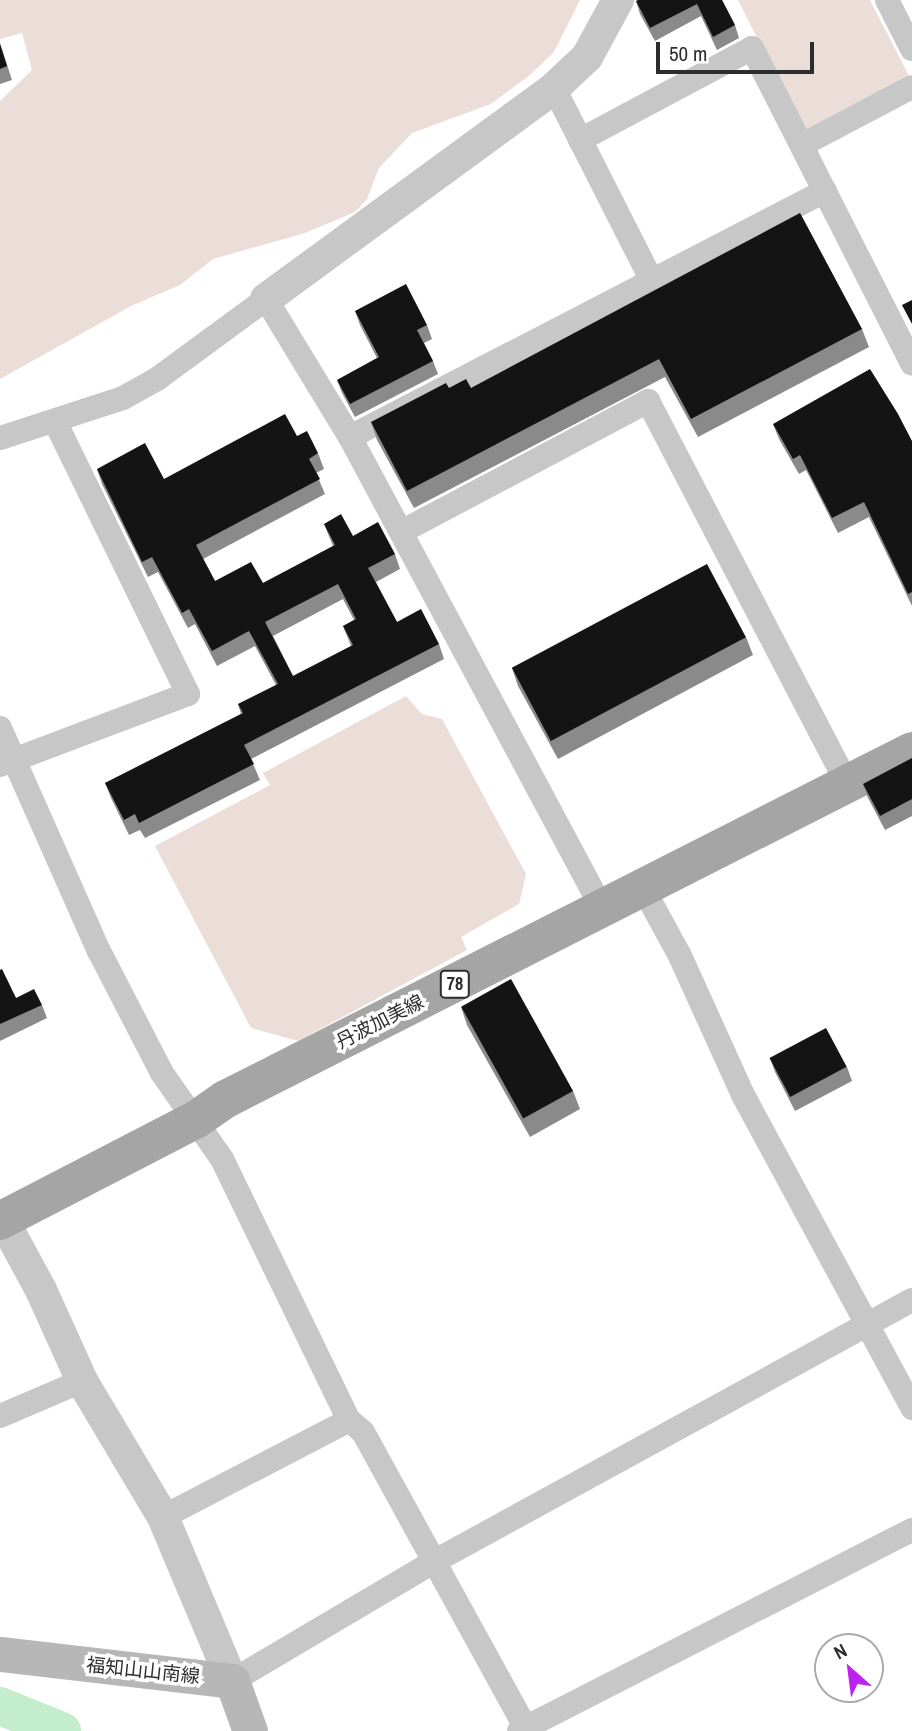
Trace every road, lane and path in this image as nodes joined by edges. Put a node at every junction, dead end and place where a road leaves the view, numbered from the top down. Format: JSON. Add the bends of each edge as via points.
{"nodes":[{"id":1,"x":618,"y":0,"type":"edge"},
{"id":2,"x":887,"y":0,"type":"edge"},
{"id":3,"x":912,"y":49,"type":"edge"},
{"id":4,"x":912,"y":87,"type":"edge"},
{"id":5,"x":554,"y":88,"type":"junction"},
{"id":6,"x":580,"y":140,"type":"junction"},
{"id":7,"x":802,"y":145,"type":"junction"},
{"id":8,"x":825,"y":191,"type":"junction"},
{"id":9,"x":652,"y":281,"type":"junction"},
{"id":10,"x":266,"y":299,"type":"junction"},
{"id":11,"x":911,"y":360,"type":"edge"},
{"id":12,"x":56,"y":423,"type":"junction"},
{"id":13,"x":350,"y":437,"type":"junction"},
{"id":14,"x":0,"y":438,"type":"edge"},
{"id":15,"x":401,"y":532,"type":"junction"},
{"id":16,"x":0,"y":728,"type":"edge"},
{"id":17,"x":912,"y":751,"type":"edge"},
{"id":18,"x":7,"y":763,"type":"edge"},
{"id":19,"x":847,"y":784,"type":"junction"},
{"id":20,"x":644,"y":890,"type":"junction"},
{"id":21,"x":603,"y":910,"type":"junction"},
{"id":22,"x":197,"y":1119,"type":"junction"},
{"id":23,"x":1,"y":1218,"type":"edge"},
{"id":24,"x":912,"y":1300,"type":"edge"},
{"id":25,"x":866,"y":1324,"type":"junction"},
{"id":26,"x":82,"y":1381,"type":"junction"},
{"id":27,"x":912,"y":1408,"type":"edge"},
{"id":28,"x":0,"y":1416,"type":"edge"},
{"id":29,"x":349,"y":1420,"type":"junction"},
{"id":30,"x":163,"y":1517,"type":"junction"},
{"id":31,"x":912,"y":1530,"type":"edge"},
{"id":32,"x":435,"y":1561,"type":"junction"},
{"id":33,"x":0,"y":1654,"type":"edge"},
{"id":34,"x":232,"y":1681,"type":"junction"},
{"id":35,"x":522,"y":1729,"type":"edge"},
{"id":36,"x":255,"y":1730,"type":"edge"}],
"edges":[{"from":1,"to":5,"type":"street","via":[[587,57]]},
{"from":2,"to":3,"type":"street"},
{"from":4,"to":7,"type":"street"},
{"from":5,"to":6,"type":"street"},
{"from":5,"to":10,"type":"street"},
{"from":6,"to":7,"type":"street","via":[[752,48]]},
{"from":6,"to":9,"type":"street"},
{"from":7,"to":8,"type":"street"},
{"from":8,"to":9,"type":"street"},
{"from":8,"to":11,"type":"street"},
{"from":9,"to":13,"type":"street"},
{"from":10,"to":12,"type":"street","via":[[157,379]]},
{"from":10,"to":13,"type":"street"},
{"from":12,"to":14,"type":"street"},
{"from":12,"to":18,"type":"street","via":[[188,694]]},
{"from":13,"to":15,"type":"street"},
{"from":15,"to":19,"type":"street","via":[[648,401]]},
{"from":15,"to":21,"type":"street"},
{"from":16,"to":18,"type":"street"},
{"from":17,"to":19,"type":"main road","name":"丹波加美線","number":"78"},
{"from":18,"to":22,"type":"street","via":[[162,1073]]},
{"from":19,"to":20,"type":"main road","name":"丹波加美線","number":"78"},
{"from":20,"to":21,"type":"main road","name":"丹波加美線","number":"78"},
{"from":20,"to":25,"type":"street","via":[[680,956],[743,1095]]},
{"from":21,"to":22,"type":"main road","name":"丹波加美線","number":"78","via":[[226,1099]]},
{"from":22,"to":23,"type":"main road","name":"丹波加美線","number":"78"},
{"from":22,"to":29,"type":"street","via":[[222,1159]]},
{"from":23,"to":26,"type":"street","via":[[41,1290]]},
{"from":24,"to":25,"type":"street"},
{"from":25,"to":27,"type":"street"},
{"from":25,"to":32,"type":"street"},
{"from":26,"to":28,"type":"street"},
{"from":26,"to":30,"type":"street"},
{"from":29,"to":30,"type":"street"},
{"from":29,"to":32,"type":"street","via":[[363,1432]]},
{"from":30,"to":34,"type":"street"},
{"from":31,"to":35,"type":"street"},
{"from":32,"to":34,"type":"street"},
{"from":32,"to":35,"type":"street"},
{"from":33,"to":34,"type":"main road","name":"福知山山南線"},
{"from":34,"to":36,"type":"main road"}]}
